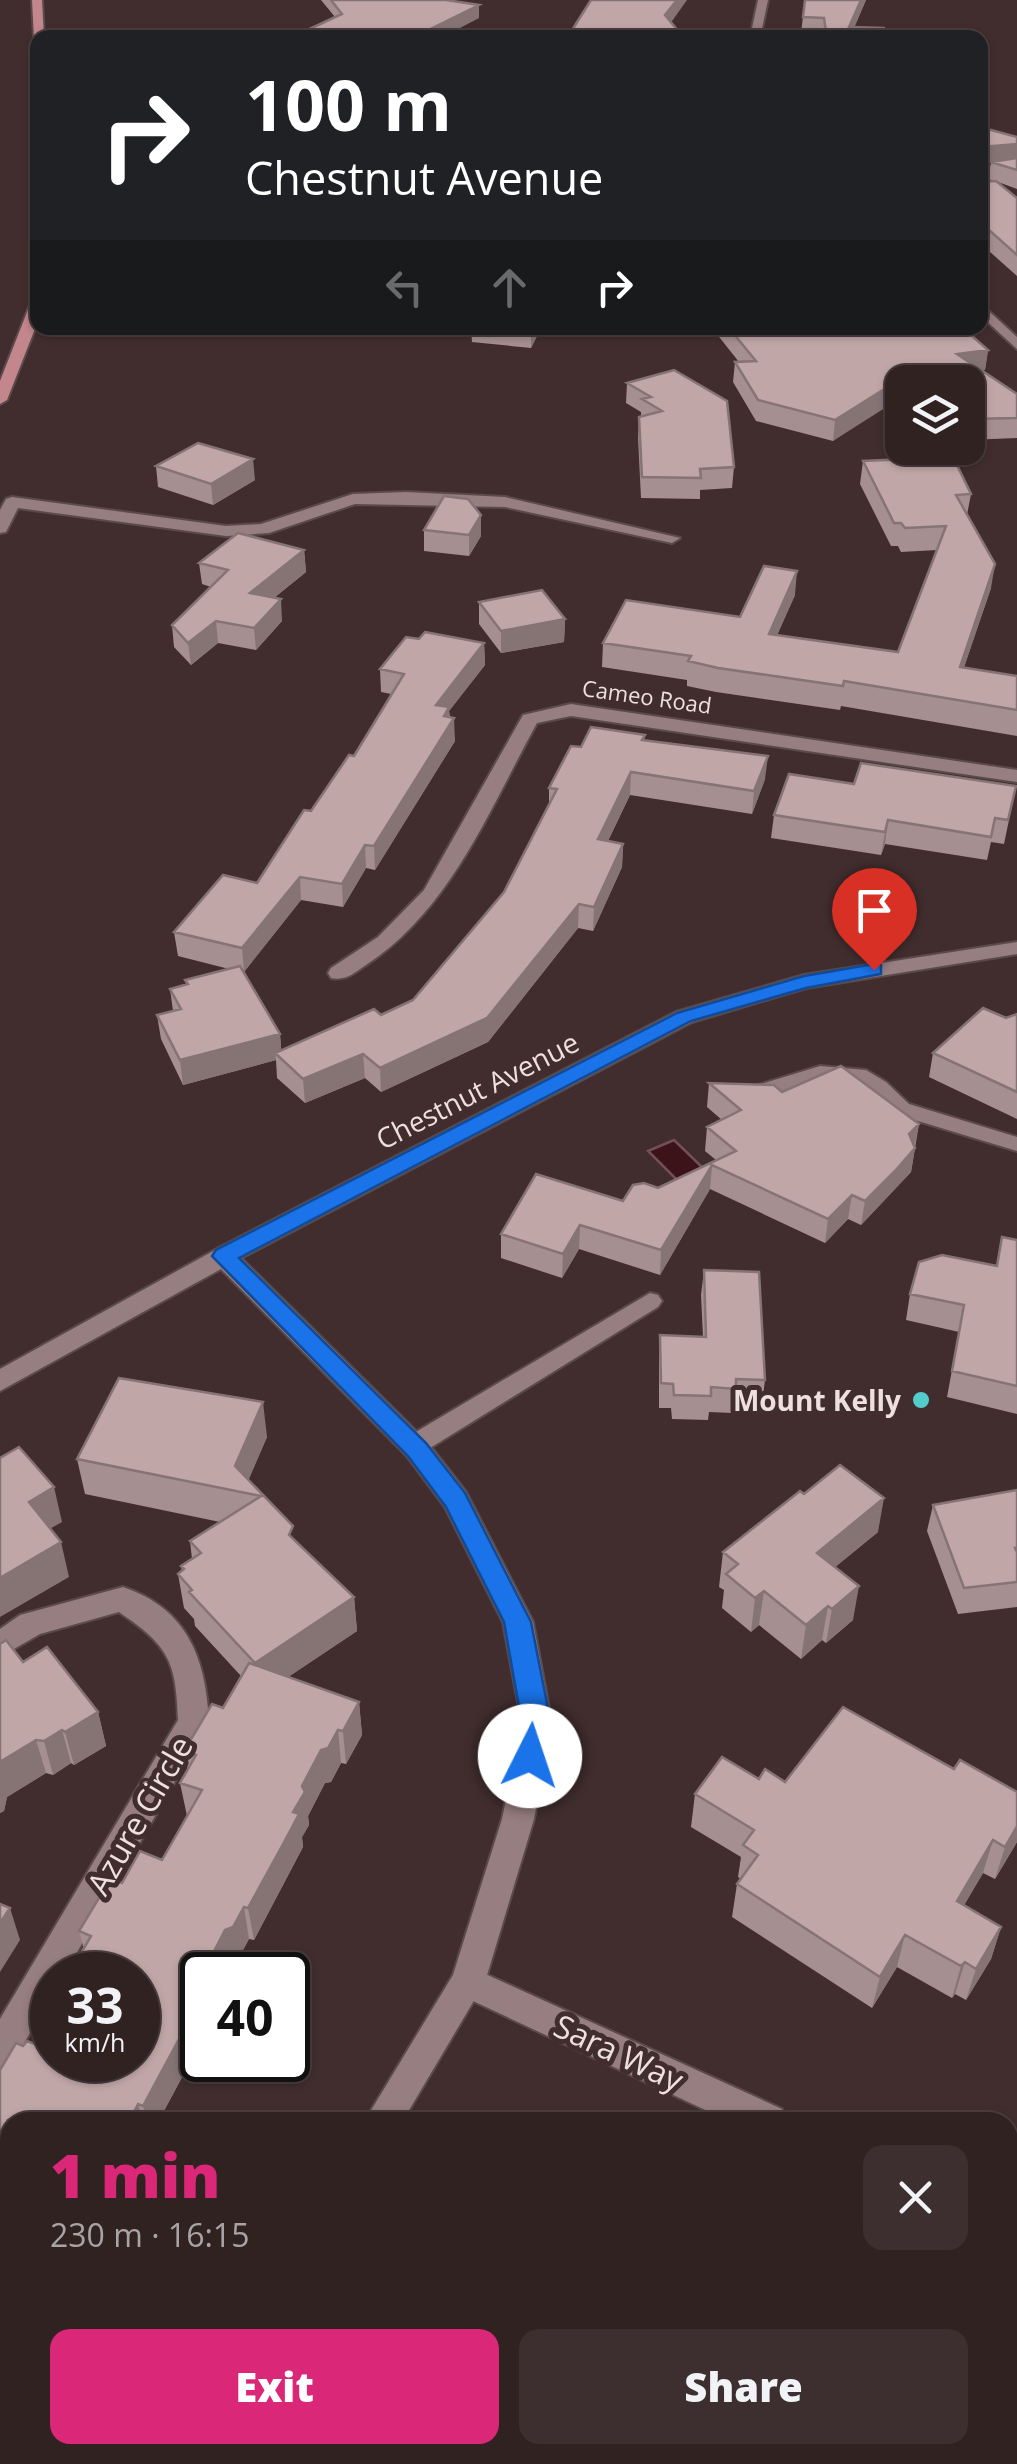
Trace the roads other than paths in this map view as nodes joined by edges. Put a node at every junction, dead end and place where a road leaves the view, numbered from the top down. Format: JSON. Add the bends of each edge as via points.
{"nodes":[{"id":1,"x":37,"y":0,"type":"edge"},
{"id":2,"x":763,"y":0,"type":"edge"},
{"id":3,"x":39,"y":30,"type":"edge"},
{"id":4,"x":757,"y":30,"type":"edge"},
{"id":5,"x":1017,"y":168,"type":"edge"},
{"id":6,"x":988,"y":171,"type":"edge"},
{"id":7,"x":988,"y":315,"type":"edge"},
{"id":8,"x":30,"y":323,"type":"edge"},
{"id":9,"x":1017,"y":345,"type":"edge"},
{"id":10,"x":0,"y":400,"type":"edge"},
{"id":11,"x":0,"y":528,"type":"edge"},
{"id":12,"x":672,"y":538,"type":"dead end"},
{"id":13,"x":1017,"y":776,"type":"edge"},
{"id":14,"x":1017,"y":948,"type":"edge"},
{"id":15,"x":339,"y":973,"type":"dead end"},
{"id":16,"x":762,"y":1091,"type":"edge"},
{"id":17,"x":1017,"y":1144,"type":"edge"},
{"id":18,"x":224,"y":1256,"type":"junction"},
{"id":19,"x":650,"y":1302,"type":"dead end"},
{"id":20,"x":0,"y":1381,"type":"edge"},
{"id":21,"x":413,"y":1446,"type":"junction"},
{"id":22,"x":0,"y":1645,"type":"edge"},
{"id":23,"x":468,"y":1982,"type":"junction"},
{"id":24,"x":0,"y":2052,"type":"edge"},
{"id":25,"x":388,"y":2112,"type":"edge"},
{"id":26,"x":748,"y":2112,"type":"edge"}],
"edges":[{"from":1,"to":3,"type":"main road"},
{"from":2,"to":4,"type":"street"},
{"from":5,"to":6,"type":"street"},
{"from":7,"to":9,"type":"street"},
{"from":8,"to":10,"type":"main road"},
{"from":11,"to":12,"type":"street","via":[[12,502],[226,531],[263,529],[353,499],[406,497],[505,502]]},
{"from":13,"to":15,"type":"street","name":"Cameo Road","via":[[570,710],[530,719],[432,893],[386,942]]},
{"from":14,"to":18,"type":"street","name":"Chestnut Avenue","via":[[804,982],[684,1017]]},
{"from":16,"to":17,"type":"lane","via":[[820,1073],[859,1075],[902,1109]]},
{"from":18,"to":20,"type":"street","name":"Chestnut Avenue"},
{"from":18,"to":21,"type":"street"},
{"from":19,"to":21,"type":"lane"},
{"from":21,"to":23,"type":"street","via":[[456,1500],[518,1622],[536,1724],[518,1819]]},
{"from":22,"to":24,"type":"street","name":"Azure Circle","via":[[31,1624],[122,1599],[174,1634],[193,1670],[194,1722]]},
{"from":23,"to":25,"type":"street"},
{"from":23,"to":26,"type":"street","name":"Sara Way"}]}
